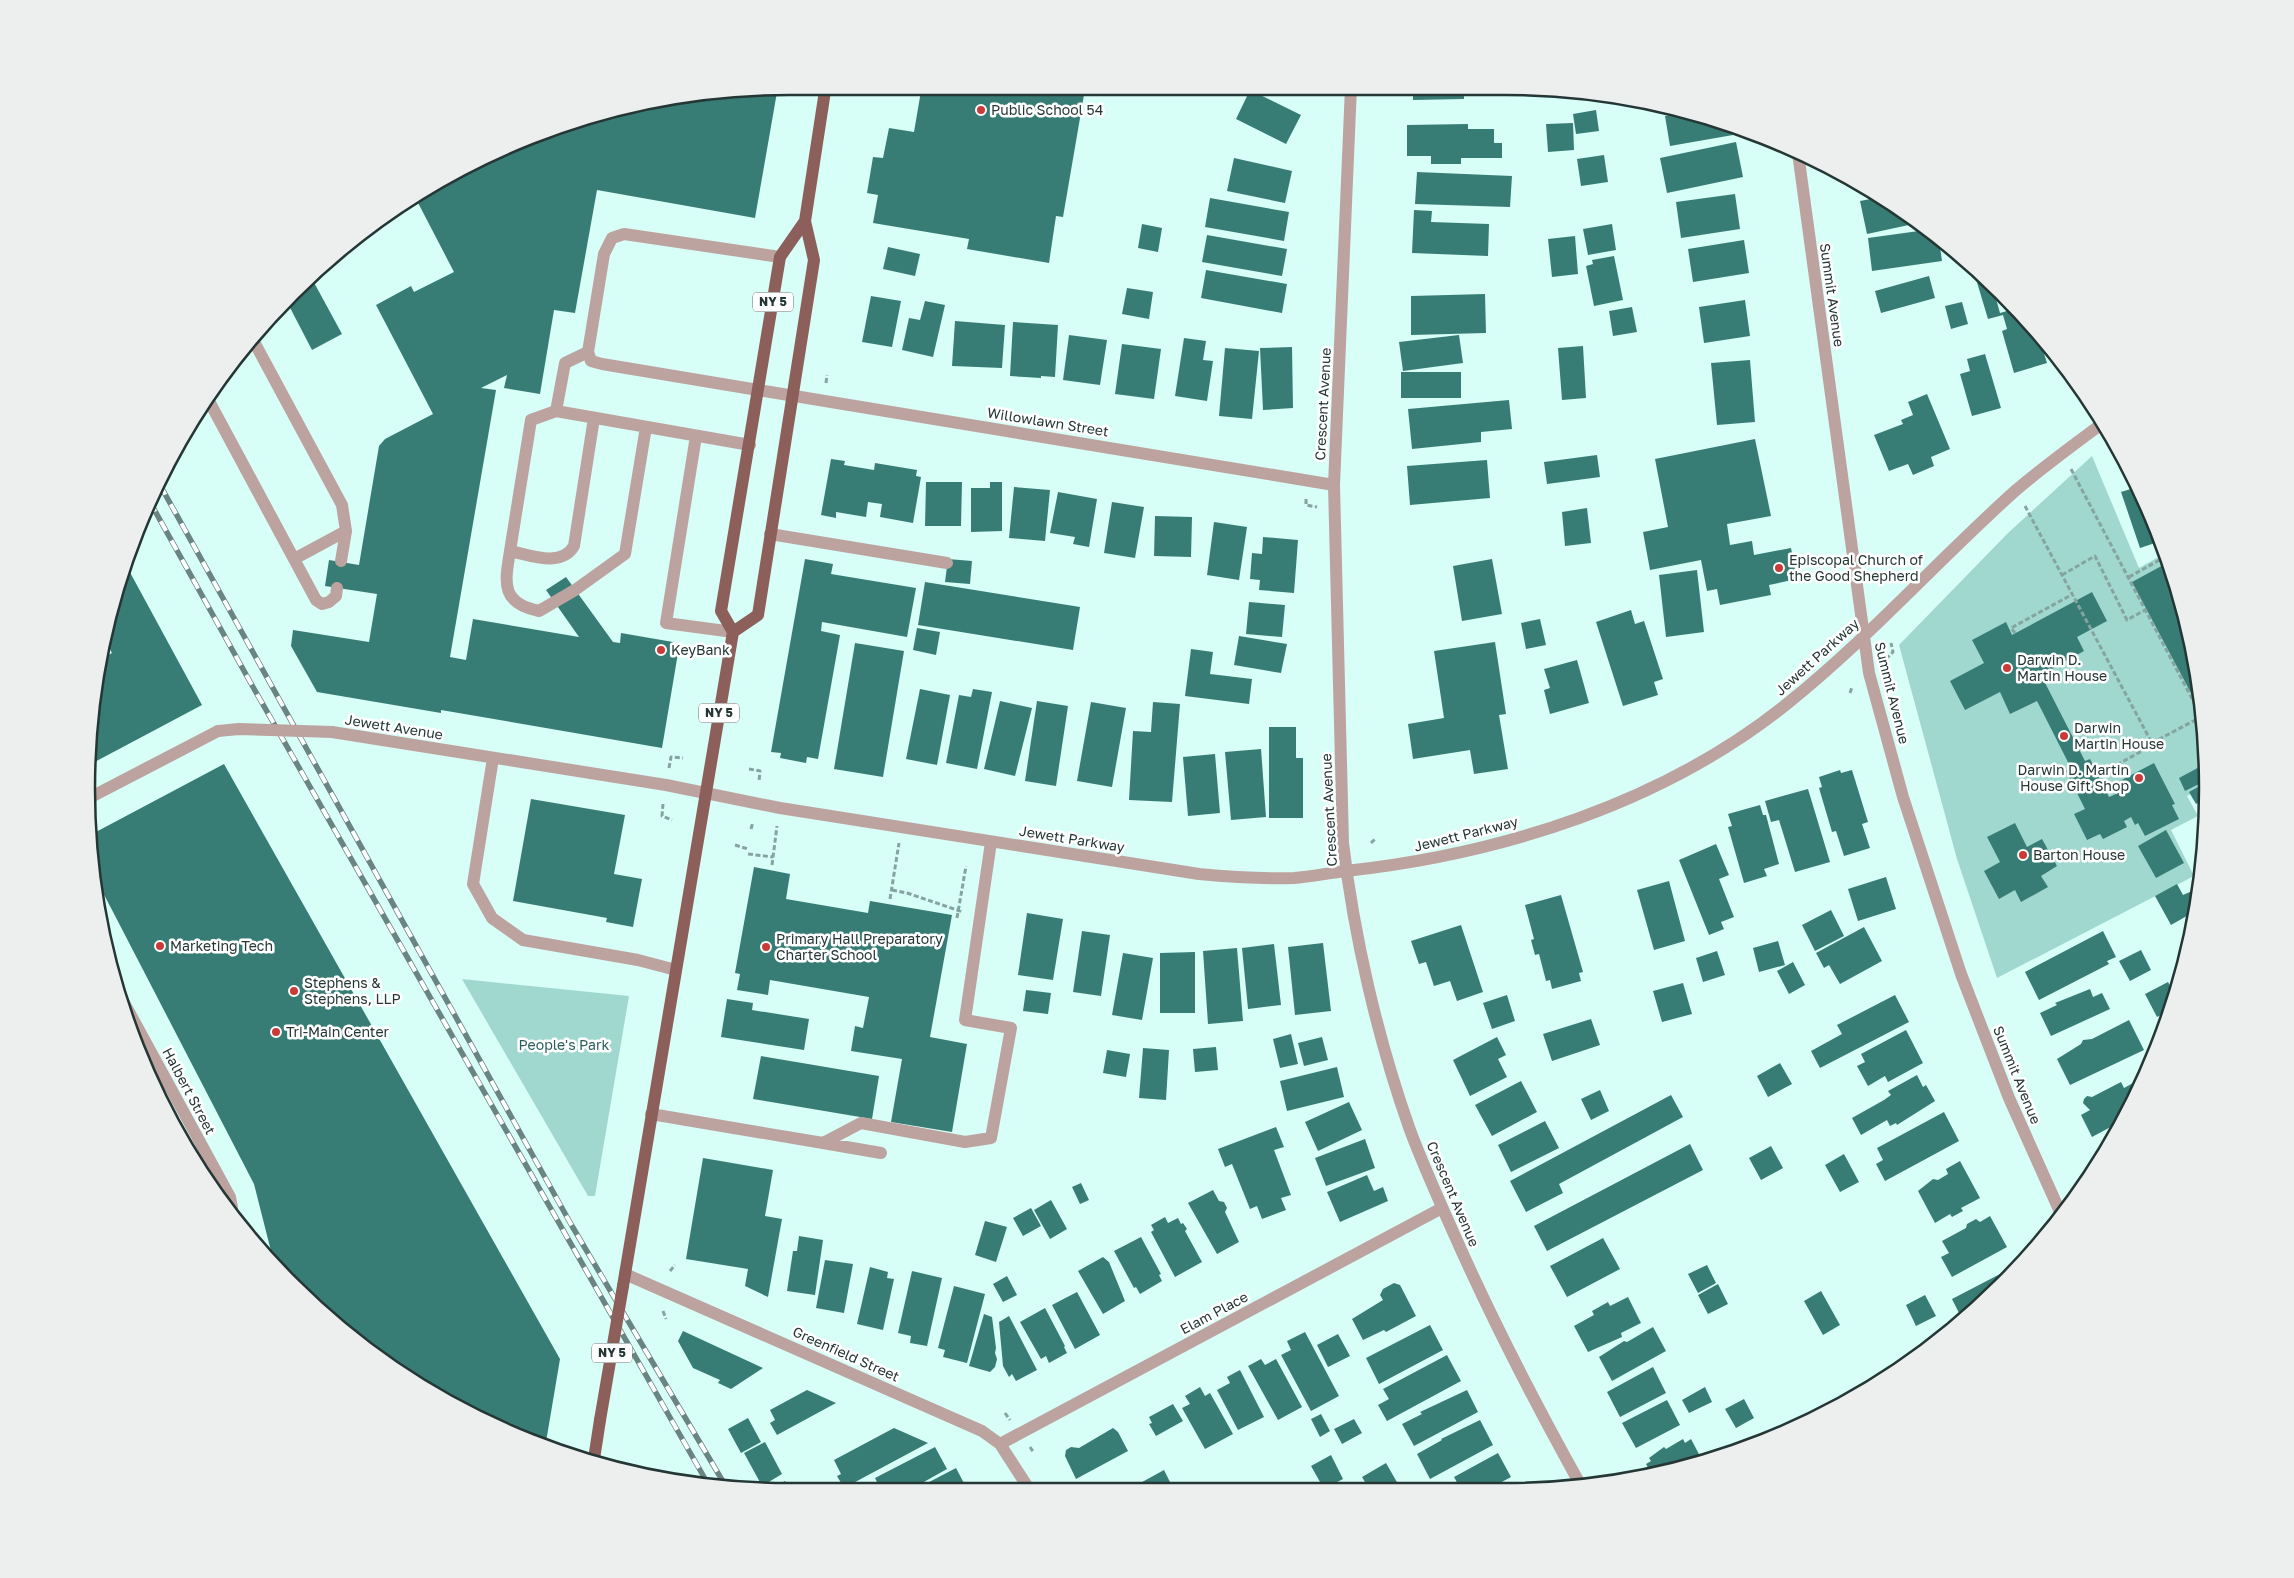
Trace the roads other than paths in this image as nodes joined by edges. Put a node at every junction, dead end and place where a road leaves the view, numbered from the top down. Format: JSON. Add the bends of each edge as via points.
{"nodes":[{"id":1,"x":824,"y":95,"type":"edge"},
{"id":2,"x":1351,"y":95,"type":"edge"},
{"id":3,"x":1799,"y":161,"type":"edge"},
{"id":4,"x":805,"y":221,"type":"junction"},
{"id":5,"x":780,"y":257,"type":"junction"},
{"id":6,"x":256,"y":345,"type":"edge"},
{"id":7,"x":588,"y":352,"type":"junction"},
{"id":8,"x":758,"y":390,"type":"junction"},
{"id":9,"x":793,"y":396,"type":"junction"},
{"id":10,"x":211,"y":405,"type":"edge"},
{"id":11,"x":556,"y":411,"type":"junction"},
{"id":12,"x":594,"y":418,"type":"junction"},
{"id":13,"x":646,"y":427,"type":"junction"},
{"id":14,"x":2097,"y":427,"type":"edge"},
{"id":15,"x":696,"y":436,"type":"junction"},
{"id":16,"x":750,"y":445,"type":"junction"},
{"id":17,"x":1334,"y":485,"type":"junction"},
{"id":18,"x":346,"y":531,"type":"junction"},
{"id":19,"x":770,"y":534,"type":"junction"},
{"id":20,"x":510,"y":551,"type":"junction"},
{"id":21,"x":294,"y":559,"type":"junction"},
{"id":22,"x":342,"y":561,"type":"dead end"},
{"id":23,"x":947,"y":563,"type":"dead end"},
{"id":24,"x":337,"y":588,"type":"dead end"},
{"id":25,"x":732,"y":632,"type":"junction"},
{"id":26,"x":1863,"y":637,"type":"junction"},
{"id":27,"x":493,"y":758,"type":"junction"},
{"id":28,"x":705,"y":794,"type":"junction"},
{"id":29,"x":95,"y":795,"type":"edge"},
{"id":30,"x":991,"y":842,"type":"junction"},
{"id":31,"x":1347,"y":871,"type":"junction"},
{"id":32,"x":676,"y":970,"type":"junction"},
{"id":33,"x":141,"y":1036,"type":"edge"},
{"id":34,"x":652,"y":1114,"type":"junction"},
{"id":35,"x":823,"y":1143,"type":"junction"},
{"id":36,"x":881,"y":1153,"type":"dead end"},
{"id":37,"x":216,"y":1180,"type":"edge"},
{"id":38,"x":231,"y":1201,"type":"edge"},
{"id":39,"x":1442,"y":1208,"type":"junction"},
{"id":40,"x":2058,"y":1208,"type":"edge"},
{"id":41,"x":624,"y":1280,"type":"junction"},
{"id":42,"x":1000,"y":1444,"type":"junction"},
{"id":43,"x":595,"y":1455,"type":"edge"},
{"id":44,"x":1577,"y":1479,"type":"edge"},
{"id":45,"x":1025,"y":1483,"type":"edge"}],
"edges":[{"from":1,"to":4,"type":"main road","number":"NY 5"},
{"from":2,"to":17,"type":"street","name":"Crescent Avenue"},
{"from":3,"to":26,"type":"street","name":"Summit Avenue"},
{"from":4,"to":5,"type":"main road","number":"NY 5"},
{"from":4,"to":9,"type":"main road","number":"NY 5","via":[[814,260]]},
{"from":5,"to":7,"type":"street","via":[[624,234],[612,238],[604,254]]},
{"from":5,"to":8,"type":"main road","number":"NY 5"},
{"from":6,"to":18,"type":"street","via":[[342,505]]},
{"from":7,"to":8,"type":"street","name":"Willowlawn Street","via":[[592,360],[602,364]]},
{"from":7,"to":11,"type":"street","via":[[565,363]]},
{"from":8,"to":9,"type":"street","name":"Willowlawn Street"},
{"from":8,"to":16,"type":"main road","number":"NY 5"},
{"from":9,"to":17,"type":"street","name":"Willowlawn Street"},
{"from":9,"to":19,"type":"main road","number":"NY 5"},
{"from":10,"to":21,"type":"street"},
{"from":11,"to":12,"type":"street"},
{"from":11,"to":20,"type":"street","via":[[532,420]]},
{"from":12,"to":13,"type":"street"},
{"from":12,"to":20,"type":"street","via":[[574,546],[569,555],[555,560]]},
{"from":13,"to":15,"type":"street"},
{"from":13,"to":20,"type":"street","via":[[624,554],[569,594],[539,611],[515,602],[505,585]]},
{"from":14,"to":26,"type":"street","name":"Jewett Parkway","via":[[2017,490]]},
{"from":15,"to":16,"type":"street"},
{"from":15,"to":25,"type":"street","via":[[666,623]]},
{"from":16,"to":25,"type":"main road","number":"NY 5","via":[[721,611]]},
{"from":17,"to":31,"type":"street","name":"Crescent Avenue","via":[[1343,843]]},
{"from":18,"to":21,"type":"street"},
{"from":18,"to":22,"type":"street"},
{"from":19,"to":23,"type":"street"},
{"from":19,"to":25,"type":"main road","number":"NY 5","via":[[758,615]]},
{"from":21,"to":24,"type":"street","via":[[316,600],[322,604],[329,602],[336,596]]},
{"from":25,"to":28,"type":"main road","number":"NY 5"},
{"from":26,"to":31,"type":"street","name":"Jewett Parkway","via":[[1751,731],[1668,780],[1579,818],[1532,833],[1418,862]]},
{"from":26,"to":40,"type":"street","name":"Summit Avenue","via":[[1869,673],[1903,797],[1949,939],[2009,1098]]},
{"from":27,"to":28,"type":"street","name":"Jewett Avenue"},
{"from":27,"to":29,"type":"street","name":"Jewett Avenue","bridge":true,"via":[[332,732],[239,729],[218,731]]},
{"from":27,"to":32,"type":"street","via":[[473,884],[492,918],[523,940],[638,960]]},
{"from":28,"to":30,"type":"street","name":"Jewett Parkway"},
{"from":28,"to":32,"type":"main road","number":"NY 5"},
{"from":30,"to":31,"type":"street","name":"Jewett Parkway","via":[[1242,878],[1296,878]]},
{"from":30,"to":35,"type":"street","via":[[965,1020],[1011,1028],[991,1138],[965,1142],[861,1123]]},
{"from":31,"to":39,"type":"street","name":"Crescent Avenue","via":[[1362,960],[1392,1075]]},
{"from":32,"to":34,"type":"main road","number":"NY 5"},
{"from":33,"to":37,"type":"street","name":"Halbert Street"},
{"from":34,"to":35,"type":"street"},
{"from":34,"to":41,"type":"main road","number":"NY 5"},
{"from":35,"to":36,"type":"street"},
{"from":37,"to":38,"type":"street","name":"Halbert Street"},
{"from":39,"to":42,"type":"street","name":"Elam Place"},
{"from":39,"to":44,"type":"street","name":"Crescent Avenue","via":[[1476,1283]]},
{"from":41,"to":42,"type":"street","name":"Greenfield Street","via":[[982,1431]]},
{"from":41,"to":43,"type":"main road","number":"NY 5","bridge":true},
{"from":42,"to":45,"type":"street","name":"Greenfield Street"}]}
